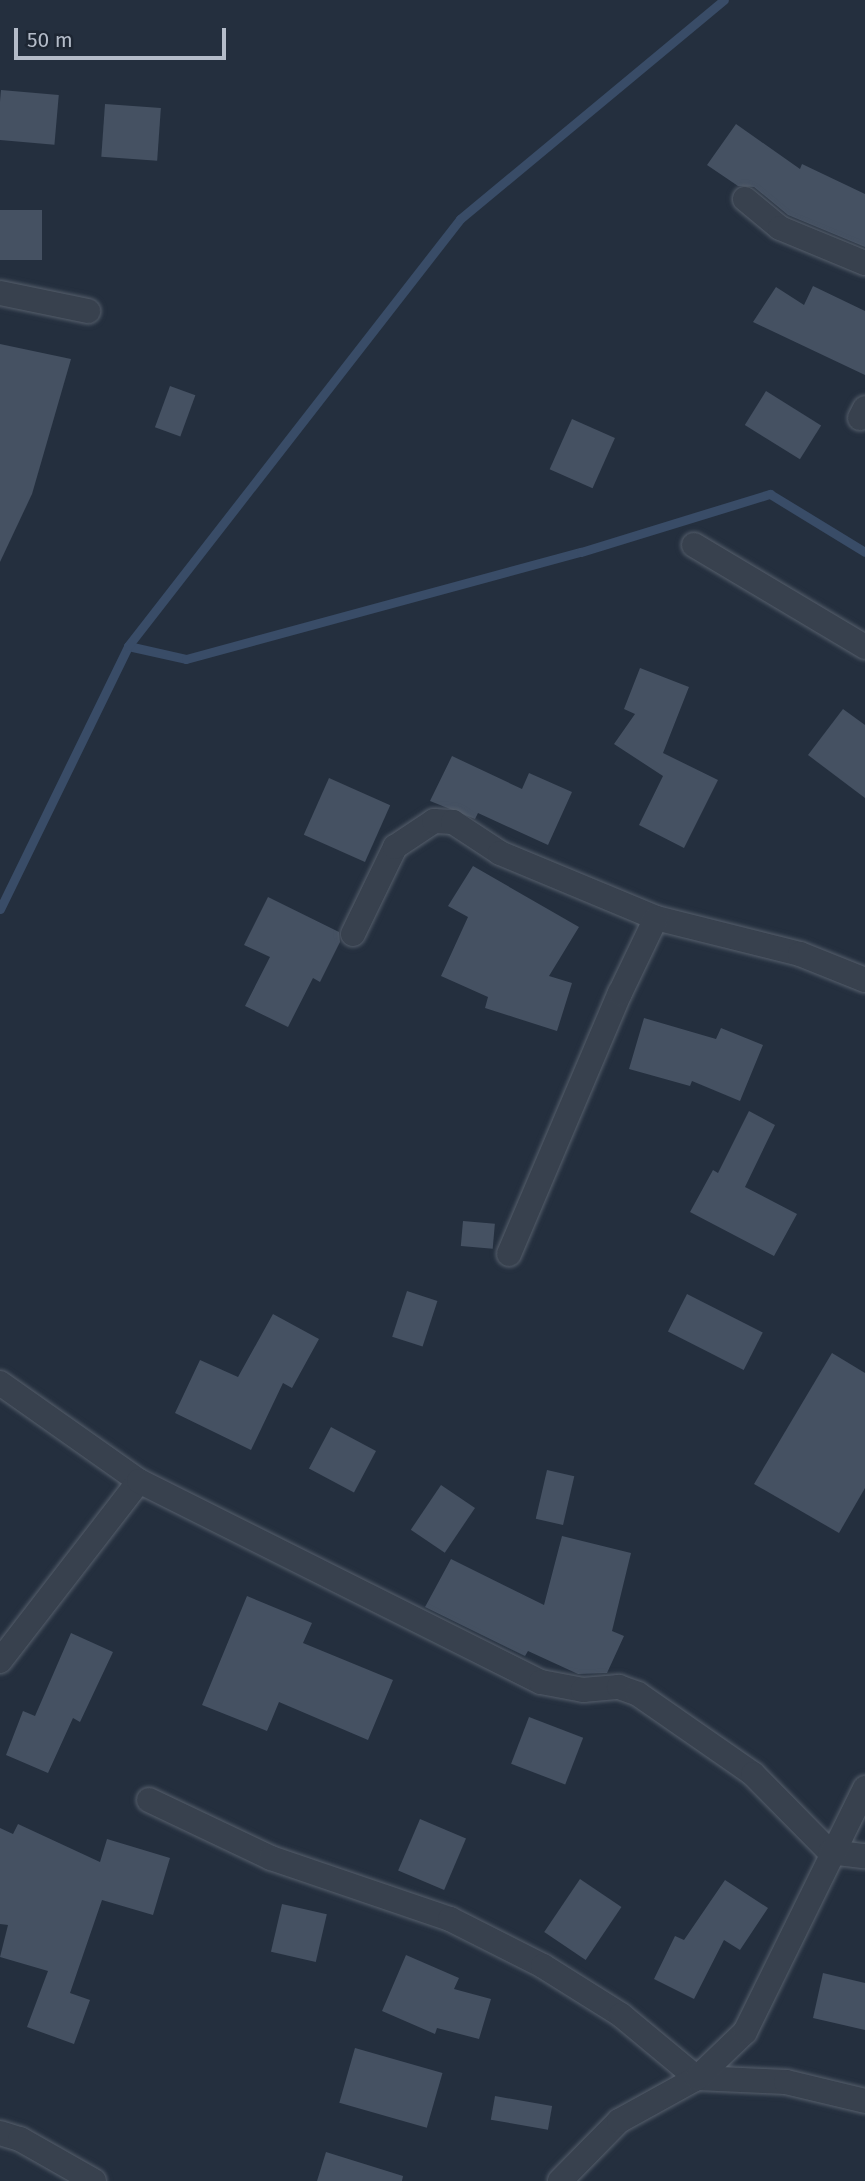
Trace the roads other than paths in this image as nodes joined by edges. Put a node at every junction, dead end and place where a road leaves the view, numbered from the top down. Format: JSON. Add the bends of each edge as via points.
{"nodes":[{"id":1,"x":745,"y":199,"type":"dead end"},
{"id":2,"x":865,"y":263,"type":"edge"},
{"id":3,"x":0,"y":293,"type":"edge"},
{"id":4,"x":88,"y":311,"type":"dead end"},
{"id":5,"x":694,"y":545,"type":"dead end"},
{"id":6,"x":865,"y":647,"type":"edge"},
{"id":7,"x":656,"y":918,"type":"junction"},
{"id":8,"x":352,"y":934,"type":"dead end"},
{"id":9,"x":865,"y":980,"type":"edge"},
{"id":10,"x":509,"y":1254,"type":"dead end"},
{"id":11,"x":0,"y":1384,"type":"edge"},
{"id":12,"x":139,"y":1481,"type":"junction"},
{"id":13,"x":0,"y":1661,"type":"edge"},
{"id":14,"x":865,"y":1788,"type":"edge"},
{"id":15,"x":149,"y":1800,"type":"dead end"},
{"id":16,"x":830,"y":1852,"type":"junction"},
{"id":17,"x":865,"y":1856,"type":"edge"},
{"id":18,"x":697,"y":2078,"type":"junction"},
{"id":19,"x":865,"y":2101,"type":"edge"},
{"id":20,"x":0,"y":2133,"type":"edge"},
{"id":21,"x":94,"y":2181,"type":"edge"},
{"id":22,"x":561,"y":2181,"type":"edge"}],
"edges":[{"from":1,"to":2,"type":"street","via":[[780,228]]},
{"from":3,"to":4,"type":"street"},
{"from":5,"to":6,"type":"street"},
{"from":7,"to":8,"type":"street","via":[[500,853],[453,822],[434,821],[395,847]]},
{"from":7,"to":9,"type":"street","via":[[800,954]]},
{"from":7,"to":10,"type":"street"},
{"from":11,"to":12,"type":"street"},
{"from":12,"to":13,"type":"street"},
{"from":12,"to":16,"type":"street","via":[[541,1682],[583,1690],[619,1687],[638,1694],[753,1774]]},
{"from":14,"to":16,"type":"street"},
{"from":15,"to":18,"type":"street","via":[[271,1858],[450,1919],[543,1966],[621,2015]]},
{"from":16,"to":17,"type":"street"},
{"from":16,"to":18,"type":"street","via":[[745,2032]]},
{"from":18,"to":19,"type":"street","via":[[786,2082]]},
{"from":18,"to":22,"type":"street","via":[[619,2120]]},
{"from":20,"to":21,"type":"street","via":[[20,2139]]}]}
